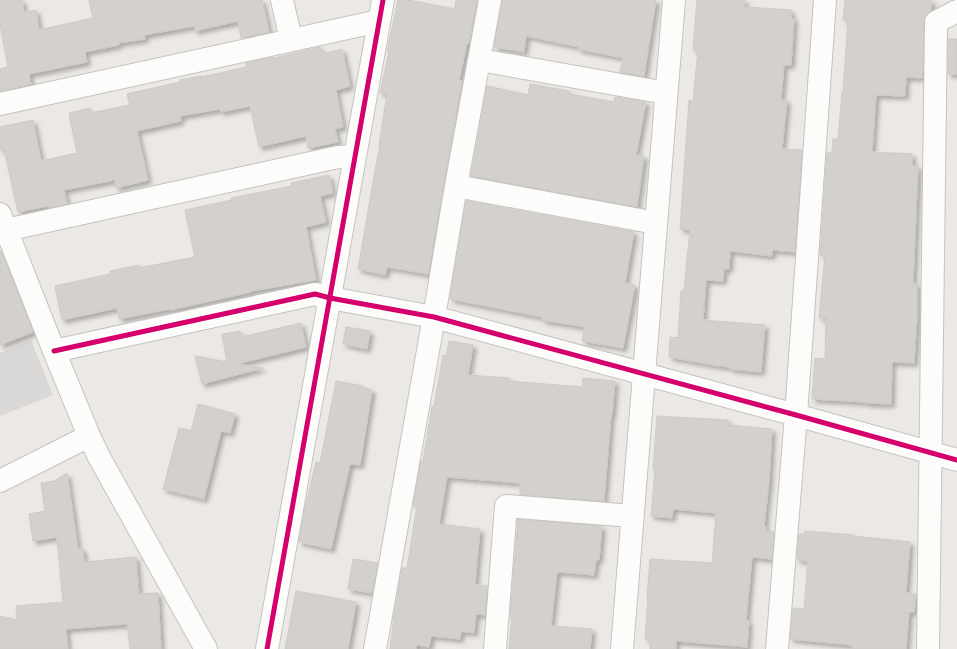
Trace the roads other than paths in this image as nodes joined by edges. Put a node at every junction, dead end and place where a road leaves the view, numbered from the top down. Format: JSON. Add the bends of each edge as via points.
{"nodes":[{"id":1,"x":282,"y":0,"type":"edge"},
{"id":2,"x":383,"y":0,"type":"edge"},
{"id":3,"x":490,"y":0,"type":"edge"},
{"id":4,"x":674,"y":0,"type":"edge"},
{"id":5,"x":825,"y":0,"type":"edge"},
{"id":6,"x":957,"y":11,"type":"edge"},
{"id":7,"x":379,"y":21,"type":"junction"},
{"id":8,"x":291,"y":40,"type":"junction"},
{"id":9,"x":480,"y":60,"type":"junction"},
{"id":10,"x":666,"y":93,"type":"junction"},
{"id":11,"x":0,"y":104,"type":"edge"},
{"id":12,"x":355,"y":156,"type":"junction"},
{"id":13,"x":456,"y":186,"type":"junction"},
{"id":14,"x":3,"y":222,"type":"edge"},
{"id":15,"x":656,"y":223,"type":"junction"},
{"id":16,"x":330,"y":298,"type":"junction"},
{"id":17,"x":434,"y":317,"type":"junction"},
{"id":18,"x":54,"y":351,"type":"junction"},
{"id":19,"x":644,"y":374,"type":"junction"},
{"id":20,"x":796,"y":415,"type":"junction"},
{"id":21,"x":89,"y":436,"type":"junction"},
{"id":22,"x":931,"y":453,"type":"junction"},
{"id":23,"x":957,"y":460,"type":"edge"},
{"id":24,"x":0,"y":481,"type":"edge"},
{"id":25,"x":632,"y":516,"type":"junction"},
{"id":26,"x":206,"y":649,"type":"edge"},
{"id":27,"x":267,"y":649,"type":"edge"},
{"id":28,"x":375,"y":649,"type":"edge"},
{"id":29,"x":495,"y":649,"type":"edge"},
{"id":30,"x":622,"y":649,"type":"edge"},
{"id":31,"x":777,"y":649,"type":"edge"},
{"id":32,"x":928,"y":649,"type":"edge"}],
"edges":[{"from":1,"to":8,"type":"street"},
{"from":2,"to":7,"type":"street"},
{"from":3,"to":9,"type":"street"},
{"from":4,"to":10,"type":"street"},
{"from":5,"to":20,"type":"street"},
{"from":6,"to":22,"type":"street","via":[[936,22]]},
{"from":7,"to":8,"type":"street"},
{"from":7,"to":12,"type":"street"},
{"from":8,"to":11,"type":"street"},
{"from":9,"to":10,"type":"street"},
{"from":9,"to":13,"type":"street"},
{"from":10,"to":15,"type":"street"},
{"from":12,"to":14,"type":"street","via":[[338,157]]},
{"from":12,"to":16,"type":"street"},
{"from":13,"to":15,"type":"street"},
{"from":13,"to":17,"type":"street"},
{"from":14,"to":18,"type":"street"},
{"from":15,"to":19,"type":"street"},
{"from":16,"to":17,"type":"street"},
{"from":16,"to":18,"type":"street","via":[[315,294]]},
{"from":16,"to":27,"type":"street"},
{"from":17,"to":19,"type":"street"},
{"from":17,"to":28,"type":"street"},
{"from":18,"to":21,"type":"street"},
{"from":19,"to":20,"type":"street"},
{"from":19,"to":25,"type":"street"},
{"from":20,"to":22,"type":"street"},
{"from":20,"to":31,"type":"street"},
{"from":21,"to":24,"type":"street"},
{"from":21,"to":26,"type":"street"},
{"from":22,"to":23,"type":"street"},
{"from":22,"to":32,"type":"street"},
{"from":25,"to":29,"type":"street","via":[[506,506]]},
{"from":25,"to":30,"type":"street"}]}
